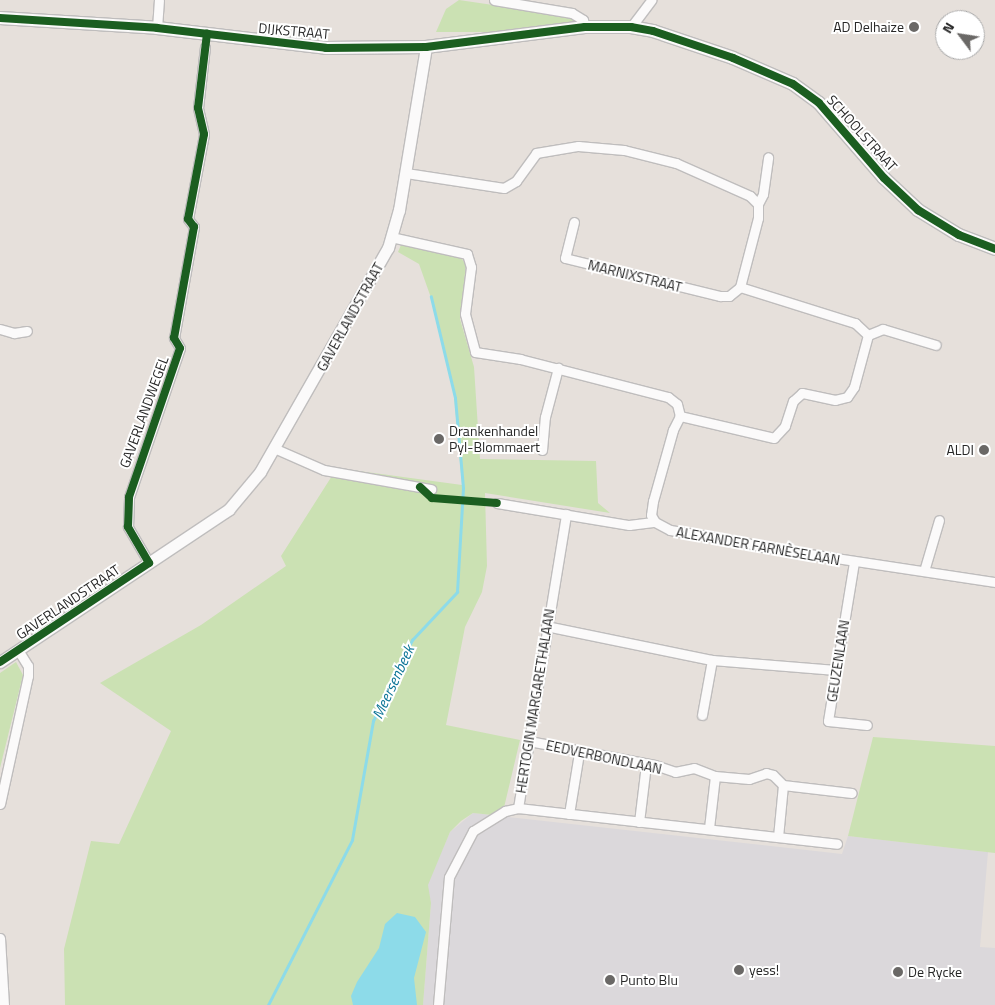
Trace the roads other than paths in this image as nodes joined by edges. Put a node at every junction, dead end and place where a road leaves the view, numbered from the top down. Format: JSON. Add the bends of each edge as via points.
{"nodes":[{"id":1,"x":159,"y":0,"type":"edge"},
{"id":2,"x":494,"y":0,"type":"edge"},
{"id":3,"x":652,"y":0,"type":"edge"},
{"id":4,"x":0,"y":18,"type":"edge"},
{"id":5,"x":585,"y":27,"type":"junction"},
{"id":6,"x":631,"y":27,"type":"junction"},
{"id":7,"x":157,"y":28,"type":"junction"},
{"id":8,"x":205,"y":47,"type":"dead end"},
{"id":9,"x":426,"y":47,"type":"junction"},
{"id":10,"x":768,"y":157,"type":"dead end"},
{"id":11,"x":406,"y":173,"type":"junction"},
{"id":12,"x":758,"y":204,"type":"junction"},
{"id":13,"x":574,"y":222,"type":"dead end"},
{"id":14,"x":391,"y":237,"type":"junction"},
{"id":15,"x":995,"y":249,"type":"edge"},
{"id":16,"x":740,"y":287,"type":"junction"},
{"id":17,"x":0,"y":329,"type":"edge"},
{"id":18,"x":28,"y":331,"type":"dead end"},
{"id":19,"x":868,"y":335,"type":"junction"},
{"id":20,"x":936,"y":346,"type":"dead end"},
{"id":21,"x":558,"y":368,"type":"junction"},
{"id":22,"x":680,"y":416,"type":"junction"},
{"id":23,"x":276,"y":449,"type":"junction"},
{"id":24,"x":542,"y":450,"type":"dead end"},
{"id":25,"x":431,"y":488,"type":"dead end"},
{"id":26,"x":497,"y":503,"type":"dead end"},
{"id":27,"x":566,"y":514,"type":"junction"},
{"id":28,"x":939,"y":520,"type":"dead end"},
{"id":29,"x":654,"y":522,"type":"junction"},
{"id":30,"x":854,"y":562,"type":"junction"},
{"id":31,"x":149,"y":563,"type":"junction"},
{"id":32,"x":924,"y":571,"type":"junction"},
{"id":33,"x":995,"y":582,"type":"edge"},
{"id":34,"x":546,"y":626,"type":"junction"},
{"id":35,"x":18,"y":650,"type":"junction"},
{"id":36,"x":712,"y":660,"type":"junction"},
{"id":37,"x":0,"y":662,"type":"edge"},
{"id":38,"x":836,"y":670,"type":"junction"},
{"id":39,"x":702,"y":714,"type":"dead end"},
{"id":40,"x":866,"y":725,"type":"dead end"},
{"id":41,"x":529,"y":741,"type":"junction"},
{"id":42,"x":579,"y":753,"type":"junction"},
{"id":43,"x":646,"y":764,"type":"junction"},
{"id":44,"x":715,"y":776,"type":"junction"},
{"id":45,"x":783,"y":786,"type":"junction"},
{"id":46,"x":852,"y":793,"type":"dead end"},
{"id":47,"x":0,"y":804,"type":"edge"},
{"id":48,"x":518,"y":808,"type":"junction"},
{"id":49,"x":569,"y":814,"type":"junction"},
{"id":50,"x":640,"y":822,"type":"junction"},
{"id":51,"x":708,"y":828,"type":"junction"},
{"id":52,"x":778,"y":837,"type":"junction"},
{"id":53,"x":837,"y":844,"type":"dead end"},
{"id":54,"x":0,"y":938,"type":"edge"},
{"id":55,"x":4,"y":1005,"type":"edge"},
{"id":56,"x":438,"y":1005,"type":"edge"}],
"edges":[{"from":1,"to":7,"type":"street"},
{"from":2,"to":5,"type":"street","via":[[572,13],[582,20]]},
{"from":3,"to":6,"type":"street"},
{"from":4,"to":7,"type":"main road","name":"DIJKSTRAAT"},
{"from":5,"to":6,"type":"main road","name":"SCHOOLSTRAAT"},
{"from":5,"to":9,"type":"main road","name":"DIJKSTRAAT"},
{"from":6,"to":15,"type":"main road","name":"SCHOOLSTRAAT","via":[[684,41],[793,84],[818,103],[918,210],[959,234]]},
{"from":7,"to":9,"type":"main road","name":"DIJKSTRAAT","via":[[326,48]]},
{"from":8,"to":31,"type":"street","name":"GAVERLANDWEGEL","via":[[198,108],[204,134],[188,219],[194,227],[174,338],[180,348],[129,496],[128,527]]},
{"from":9,"to":11,"type":"street","name":"GAVERLANDSTRAAT"},
{"from":10,"to":12,"type":"street","via":[[763,194]]},
{"from":11,"to":12,"type":"street","via":[[504,188],[516,181],[529,161],[544,150],[578,146],[676,163],[750,196]]},
{"from":11,"to":14,"type":"street","name":"GAVERLANDSTRAAT"},
{"from":12,"to":16,"type":"street","via":[[758,218]]},
{"from":13,"to":16,"type":"street","name":"MARNIXSTRAAT","via":[[565,258],[720,296],[729,296]]},
{"from":14,"to":21,"type":"street","via":[[467,254],[470,267],[465,314],[475,352]]},
{"from":14,"to":23,"type":"street","name":"GAVERLANDSTRAAT","via":[[374,276]]},
{"from":16,"to":19,"type":"street","via":[[855,323]]},
{"from":17,"to":18,"type":"street","via":[[14,333]]},
{"from":19,"to":20,"type":"street","via":[[883,329]]},
{"from":19,"to":22,"type":"street","via":[[854,387],[848,397],[835,400],[802,392],[793,401],[785,426],[774,438]]},
{"from":21,"to":22,"type":"street","via":[[668,397],[677,404]]},
{"from":21,"to":24,"type":"street","via":[[545,417]]},
{"from":22,"to":29,"type":"street","via":[[653,501],[651,515]]},
{"from":23,"to":25,"type":"street","via":[[324,470]]},
{"from":23,"to":31,"type":"street","name":"GAVERLANDSTRAAT","via":[[229,509]]},
{"from":26,"to":27,"type":"street","name":"ALEXANDER FARNÈSELAAN"},
{"from":27,"to":29,"type":"street","name":"ALEXANDER FARNÈSELAAN","via":[[629,525]]},
{"from":27,"to":34,"type":"street","name":"HERTOGIN MARGARETHALAAN"},
{"from":28,"to":32,"type":"street"},
{"from":29,"to":30,"type":"street","name":"ALEXANDER FARNÈSELAAN","via":[[670,530]]},
{"from":30,"to":32,"type":"street","name":"ALEXANDER FARNÈSELAAN"},
{"from":30,"to":38,"type":"street","name":"GEUZENLAAN"},
{"from":31,"to":35,"type":"street","name":"GAVERLANDSTRAAT"},
{"from":32,"to":33,"type":"street","name":"ALEXANDER FARNÈSELAAN"},
{"from":34,"to":36,"type":"street"},
{"from":34,"to":41,"type":"street","name":"HERTOGIN MARGARETHALAAN"},
{"from":35,"to":37,"type":"street","name":"GAVERLANDSTRAAT"},
{"from":35,"to":47,"type":"street","via":[[28,666],[28,676]]},
{"from":36,"to":38,"type":"street"},
{"from":36,"to":39,"type":"street"},
{"from":38,"to":40,"type":"street","name":"GEUZENLAAN","via":[[828,721]]},
{"from":41,"to":42,"type":"street","name":"EEDVERBONDLAAN"},
{"from":41,"to":48,"type":"street","name":"HERTOGIN MARGARETHALAAN"},
{"from":42,"to":43,"type":"street","name":"EEDVERBONDLAAN","via":[[594,752]]},
{"from":42,"to":49,"type":"street"},
{"from":43,"to":44,"type":"street","name":"EEDVERBONDLAAN","via":[[675,772],[694,768]]},
{"from":43,"to":50,"type":"street"},
{"from":44,"to":45,"type":"street","name":"EEDVERBONDLAAN","via":[[749,779],[773,775]]},
{"from":44,"to":51,"type":"street"},
{"from":45,"to":46,"type":"street","name":"EEDVERBONDLAAN"},
{"from":45,"to":52,"type":"street"},
{"from":48,"to":49,"type":"street"},
{"from":48,"to":56,"type":"street","name":"HERTOGIN MARGARETHALAAN","via":[[504,810],[473,831],[449,877]]},
{"from":49,"to":50,"type":"street"},
{"from":50,"to":51,"type":"street"},
{"from":51,"to":52,"type":"street"},
{"from":52,"to":53,"type":"street"},
{"from":54,"to":55,"type":"street"}]}
